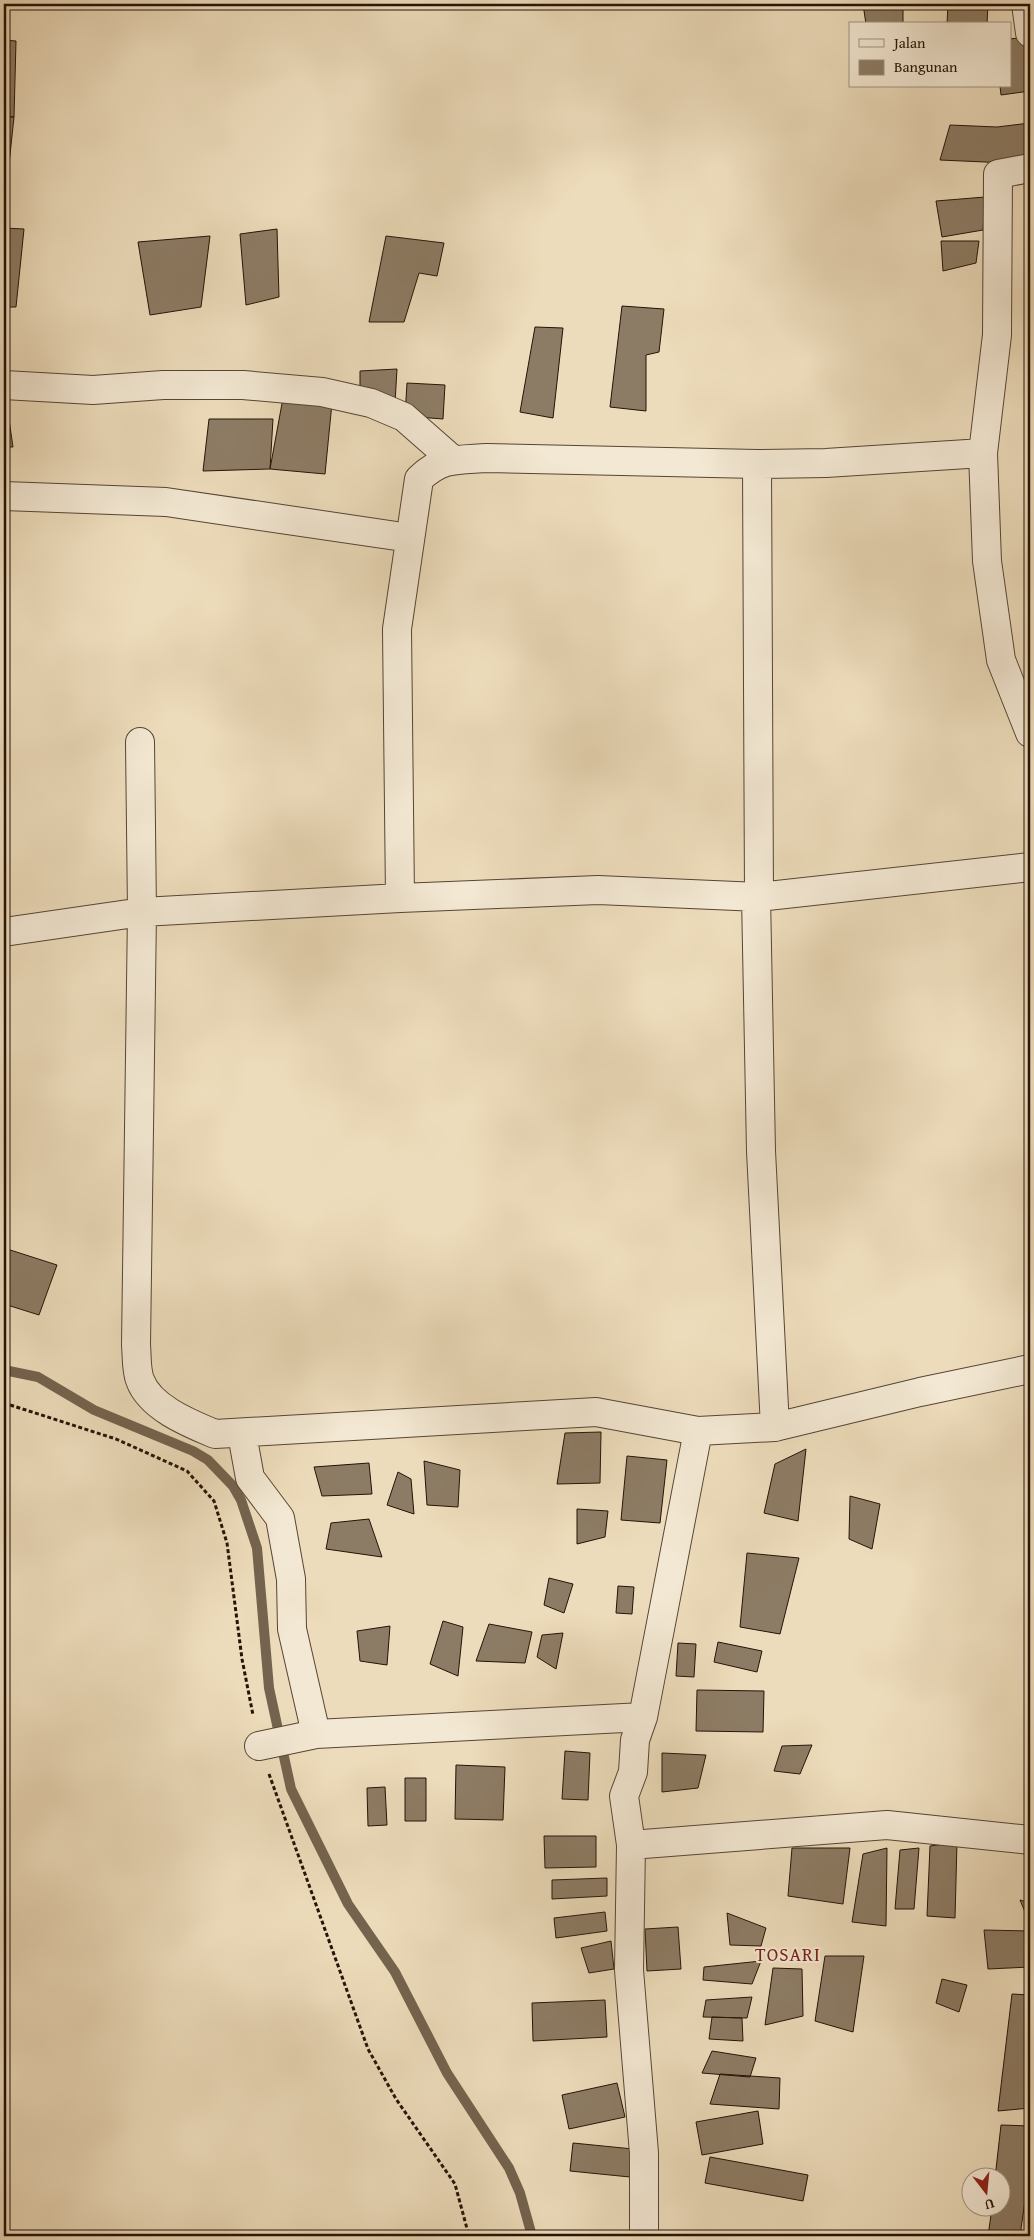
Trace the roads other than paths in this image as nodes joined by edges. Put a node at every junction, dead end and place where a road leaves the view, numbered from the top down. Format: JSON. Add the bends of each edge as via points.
{"nodes":[{"id":1,"x":1026,"y":4,"type":"edge"},
{"id":2,"x":1030,"y":33,"type":"edge"},
{"id":3,"x":1030,"y":168,"type":"edge"},
{"id":4,"x":4,"y":384,"type":"edge"},
{"id":5,"x":983,"y":453,"type":"junction"},
{"id":6,"x":453,"y":460,"type":"junction"},
{"id":7,"x":757,"y":464,"type":"junction"},
{"id":8,"x":4,"y":496,"type":"edge"},
{"id":9,"x":410,"y":538,"type":"junction"},
{"id":10,"x":1030,"y":733,"type":"edge"},
{"id":11,"x":140,"y":742,"type":"dead end"},
{"id":12,"x":1030,"y":867,"type":"edge"},
{"id":13,"x":758,"y":896,"type":"junction"},
{"id":14,"x":400,"y":898,"type":"junction"},
{"id":15,"x":142,"y":912,"type":"junction"},
{"id":16,"x":4,"y":932,"type":"edge"},
{"id":17,"x":1030,"y":1369,"type":"edge"},
{"id":18,"x":775,"y":1427,"type":"junction"},
{"id":19,"x":698,"y":1432,"type":"junction"},
{"id":20,"x":242,"y":1434,"type":"junction"},
{"id":21,"x":643,"y":1716,"type":"junction"},
{"id":22,"x":311,"y":1735,"type":"junction"},
{"id":23,"x":264,"y":1745,"type":"dead end"},
{"id":24,"x":1030,"y":1840,"type":"edge"},
{"id":25,"x":631,"y":1845,"type":"junction"},
{"id":26,"x":644,"y":2236,"type":"edge"}],
"edges":[{"from":1,"to":2,"type":"street"},
{"from":3,"to":5,"type":"street","via":[[998,174],[997,335]]},
{"from":4,"to":6,"type":"street","via":[[93,390],[163,385],[243,385],[322,392],[371,403],[404,417]]},
{"from":5,"to":7,"type":"street"},
{"from":5,"to":10,"type":"street","via":[[987,561],[1001,660]]},
{"from":6,"to":7,"type":"street"},
{"from":6,"to":9,"type":"street","via":[[433,466],[419,479]]},
{"from":7,"to":13,"type":"street"},
{"from":8,"to":9,"type":"street","via":[[166,502]]},
{"from":9,"to":14,"type":"street","via":[[397,629]]},
{"from":11,"to":15,"type":"street"},
{"from":12,"to":13,"type":"street"},
{"from":13,"to":14,"type":"street","via":[[598,890]]},
{"from":13,"to":18,"type":"street","via":[[761,1152]]},
{"from":14,"to":15,"type":"street"},
{"from":15,"to":16,"type":"street"},
{"from":15,"to":20,"type":"street","via":[[136,1345],[140,1381],[157,1403],[183,1421],[216,1434]]},
{"from":17,"to":18,"type":"street"},
{"from":18,"to":19,"type":"street"},
{"from":19,"to":20,"type":"street","via":[[596,1412]]},
{"from":19,"to":21,"type":"street"},
{"from":20,"to":22,"type":"street","via":[[250,1478],[280,1518],[291,1579],[292,1629]]},
{"from":21,"to":22,"type":"street"},
{"from":21,"to":25,"type":"street","via":[[635,1740],[633,1772],[624,1796]]},
{"from":22,"to":23,"type":"street"},
{"from":24,"to":25,"type":"street","via":[[887,1825]]},
{"from":25,"to":26,"type":"street","via":[[629,1970],[644,2152]]}]}
